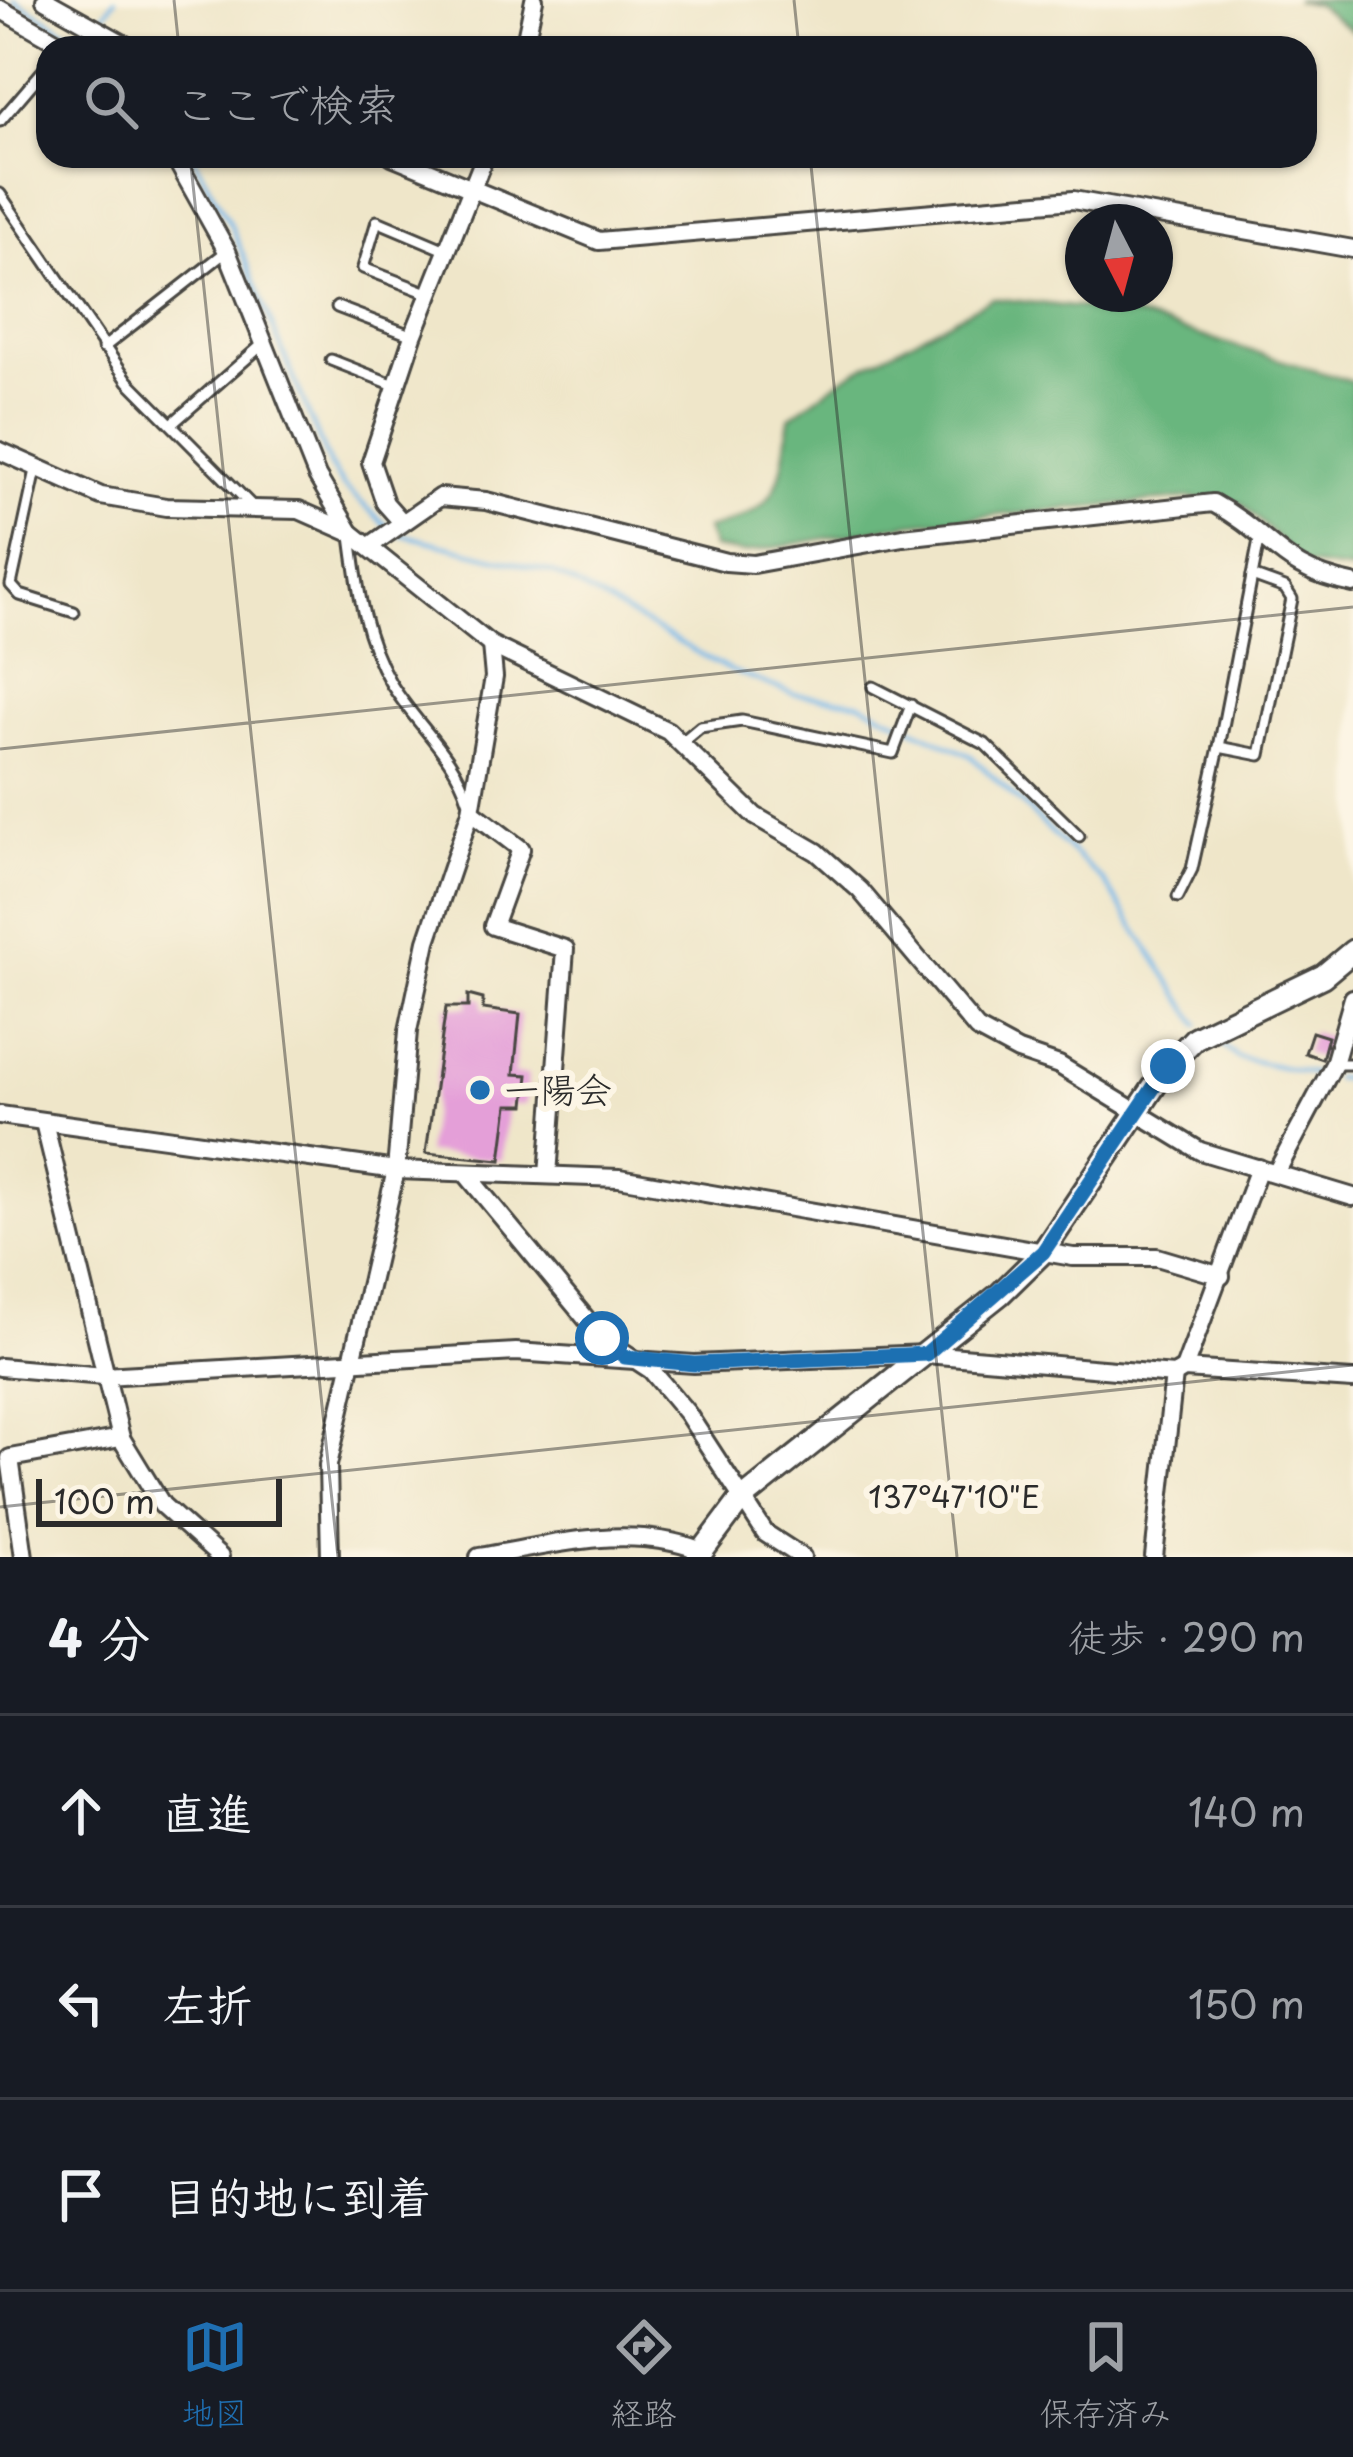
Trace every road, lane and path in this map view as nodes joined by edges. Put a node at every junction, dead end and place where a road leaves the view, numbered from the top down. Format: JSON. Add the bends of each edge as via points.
{"nodes":[{"id":1,"x":45,"y":0,"type":"edge"},
{"id":2,"x":534,"y":0,"type":"edge"},
{"id":3,"x":0,"y":9,"type":"edge"},
{"id":4,"x":46,"y":36,"type":"edge"},
{"id":5,"x":110,"y":36,"type":"edge"},
{"id":6,"x":526,"y":36,"type":"edge"},
{"id":7,"x":36,"y":79,"type":"edge"},
{"id":8,"x":0,"y":121,"type":"edge"},
{"id":9,"x":181,"y":168,"type":"edge"},
{"id":10,"x":422,"y":168,"type":"edge"},
{"id":11,"x":479,"y":168,"type":"edge"},
{"id":12,"x":471,"y":188,"type":"junction"},
{"id":13,"x":0,"y":194,"type":"edge"},
{"id":14,"x":1353,"y":249,"type":"edge"},
{"id":15,"x":227,"y":250,"type":"junction"},
{"id":16,"x":448,"y":251,"type":"junction"},
{"id":17,"x":430,"y":294,"type":"junction"},
{"id":18,"x":337,"y":307,"type":"dead end"},
{"id":19,"x":413,"y":336,"type":"junction"},
{"id":20,"x":262,"y":344,"type":"junction"},
{"id":21,"x":103,"y":348,"type":"junction"},
{"id":22,"x":331,"y":360,"type":"dead end"},
{"id":23,"x":397,"y":386,"type":"junction"},
{"id":24,"x":174,"y":422,"type":"junction"},
{"id":25,"x":0,"y":451,"type":"edge"},
{"id":26,"x":36,"y":470,"type":"junction"},
{"id":27,"x":252,"y":506,"type":"junction"},
{"id":28,"x":387,"y":531,"type":"junction"},
{"id":29,"x":351,"y":532,"type":"junction"},
{"id":30,"x":1260,"y":536,"type":"junction"},
{"id":31,"x":1252,"y":575,"type":"junction"},
{"id":32,"x":1353,"y":584,"type":"edge"},
{"id":33,"x":74,"y":612,"type":"dead end"},
{"id":34,"x":491,"y":645,"type":"junction"},
{"id":35,"x":873,"y":687,"type":"dead end"},
{"id":36,"x":910,"y":708,"type":"junction"},
{"id":37,"x":681,"y":742,"type":"junction"},
{"id":38,"x":1219,"y":747,"type":"junction"},
{"id":39,"x":471,"y":811,"type":"junction"},
{"id":40,"x":1079,"y":836,"type":"dead end"},
{"id":41,"x":1178,"y":897,"type":"dead end"},
{"id":42,"x":1353,"y":951,"type":"edge"},
{"id":43,"x":1353,"y":998,"type":"edge"},
{"id":44,"x":1353,"y":1064,"type":"edge"},
{"id":45,"x":1328,"y":1074,"type":"junction"},
{"id":46,"x":0,"y":1115,"type":"edge"},
{"id":47,"x":1136,"y":1116,"type":"junction"},
{"id":48,"x":44,"y":1122,"type":"junction"},
{"id":49,"x":396,"y":1170,"type":"junction"},
{"id":50,"x":1268,"y":1170,"type":"junction"},
{"id":51,"x":467,"y":1175,"type":"junction"},
{"id":52,"x":548,"y":1175,"type":"junction"},
{"id":53,"x":1353,"y":1197,"type":"edge"},
{"id":54,"x":1043,"y":1252,"type":"junction"},
{"id":55,"x":1221,"y":1276,"type":"junction"},
{"id":56,"x":926,"y":1354,"type":"junction"},
{"id":57,"x":625,"y":1357,"type":"junction"},
{"id":58,"x":349,"y":1364,"type":"junction"},
{"id":59,"x":0,"y":1367,"type":"edge"},
{"id":60,"x":1179,"y":1372,"type":"junction"},
{"id":61,"x":104,"y":1376,"type":"junction"},
{"id":62,"x":1353,"y":1380,"type":"edge"},
{"id":63,"x":122,"y":1438,"type":"junction"},
{"id":64,"x":740,"y":1501,"type":"junction"},
{"id":65,"x":699,"y":1554,"type":"edge"},
{"id":66,"x":24,"y":1557,"type":"edge"},
{"id":67,"x":220,"y":1557,"type":"edge"},
{"id":68,"x":330,"y":1557,"type":"edge"},
{"id":69,"x":479,"y":1557,"type":"edge"},
{"id":70,"x":802,"y":1557,"type":"edge"},
{"id":71,"x":1154,"y":1557,"type":"edge"}],
"edges":[{"from":1,"to":5,"type":"street"},
{"from":2,"to":6,"type":"street"},
{"from":3,"to":4,"type":"street"},
{"from":7,"to":8,"type":"lane"},
{"from":9,"to":15,"type":"street"},
{"from":10,"to":12,"type":"street"},
{"from":11,"to":12,"type":"street"},
{"from":12,"to":14,"type":"street","via":[[599,241],[1072,200]]},
{"from":12,"to":16,"type":"street"},
{"from":13,"to":21,"type":"lane"},
{"from":15,"to":20,"type":"street"},
{"from":15,"to":21,"type":"lane"},
{"from":16,"to":17,"type":"street"},
{"from":16,"to":17,"type":"lane","via":[[377,221],[363,268]]},
{"from":17,"to":19,"type":"street"},
{"from":18,"to":19,"type":"lane"},
{"from":19,"to":23,"type":"street"},
{"from":20,"to":24,"type":"lane"},
{"from":20,"to":29,"type":"street","via":[[317,476]]},
{"from":21,"to":24,"type":"lane"},
{"from":22,"to":23,"type":"lane"},
{"from":23,"to":28,"type":"street","via":[[371,462]]},
{"from":24,"to":27,"type":"lane"},
{"from":25,"to":26,"type":"street"},
{"from":26,"to":27,"type":"street","via":[[101,496],[154,505]]},
{"from":26,"to":33,"type":"lane","via":[[11,585],[20,596]]},
{"from":27,"to":29,"type":"street","via":[[299,510]]},
{"from":28,"to":29,"type":"street"},
{"from":28,"to":30,"type":"street","via":[[440,497],[486,500],[753,564],[903,537],[1213,503]]},
{"from":28,"to":34,"type":"street"},
{"from":29,"to":39,"type":"lane","via":[[367,635],[392,684],[460,775]]},
{"from":30,"to":31,"type":"lane"},
{"from":30,"to":32,"type":"street","via":[[1311,576]]},
{"from":31,"to":38,"type":"lane"},
{"from":31,"to":38,"type":"lane","via":[[1292,599],[1260,755]]},
{"from":34,"to":37,"type":"street","via":[[632,710]]},
{"from":34,"to":39,"type":"street","via":[[494,676]]},
{"from":35,"to":36,"type":"lane"},
{"from":36,"to":37,"type":"lane","via":[[892,752],[742,721],[700,727]]},
{"from":36,"to":40,"type":"lane","via":[[985,745]]},
{"from":37,"to":47,"type":"street","via":[[755,816],[817,852],[860,890],[977,1029],[1060,1065]]},
{"from":38,"to":41,"type":"lane","via":[[1192,869]]},
{"from":39,"to":49,"type":"street","via":[[427,941],[408,1030]]},
{"from":39,"to":52,"type":"street","via":[[520,850],[493,926],[565,949]]},
{"from":42,"to":47,"type":"street","via":[[1323,976],[1204,1031]]},
{"from":43,"to":45,"type":"street"},
{"from":44,"to":45,"type":"lane"},
{"from":45,"to":50,"type":"street"},
{"from":46,"to":48,"type":"street"},
{"from":47,"to":50,"type":"street","via":[[1199,1151]]},
{"from":47,"to":54,"type":"street"},
{"from":48,"to":49,"type":"street"},
{"from":48,"to":61,"type":"street"},
{"from":49,"to":51,"type":"street"},
{"from":49,"to":58,"type":"street"},
{"from":50,"to":53,"type":"street"},
{"from":50,"to":55,"type":"street"},
{"from":51,"to":52,"type":"street"},
{"from":51,"to":57,"type":"street"},
{"from":52,"to":54,"type":"street","via":[[619,1178]]},
{"from":54,"to":55,"type":"street","via":[[1157,1257]]},
{"from":54,"to":56,"type":"street"},
{"from":55,"to":60,"type":"street"},
{"from":56,"to":57,"type":"street","via":[[694,1364]]},
{"from":56,"to":60,"type":"street"},
{"from":56,"to":64,"type":"street"},
{"from":57,"to":58,"type":"street","via":[[516,1352]]},
{"from":57,"to":64,"type":"street","via":[[651,1370],[687,1414]]},
{"from":58,"to":61,"type":"street"},
{"from":58,"to":68,"type":"street","via":[[328,1465]]},
{"from":59,"to":61,"type":"street"},
{"from":60,"to":62,"type":"street"},
{"from":60,"to":71,"type":"street"},
{"from":61,"to":63,"type":"street"},
{"from":63,"to":66,"type":"street","via":[[10,1458]]},
{"from":63,"to":67,"type":"street","via":[[162,1504]]},
{"from":64,"to":65,"type":"street"},
{"from":64,"to":70,"type":"street","via":[[765,1534]]},
{"from":65,"to":69,"type":"street","via":[[628,1533]]}]}
